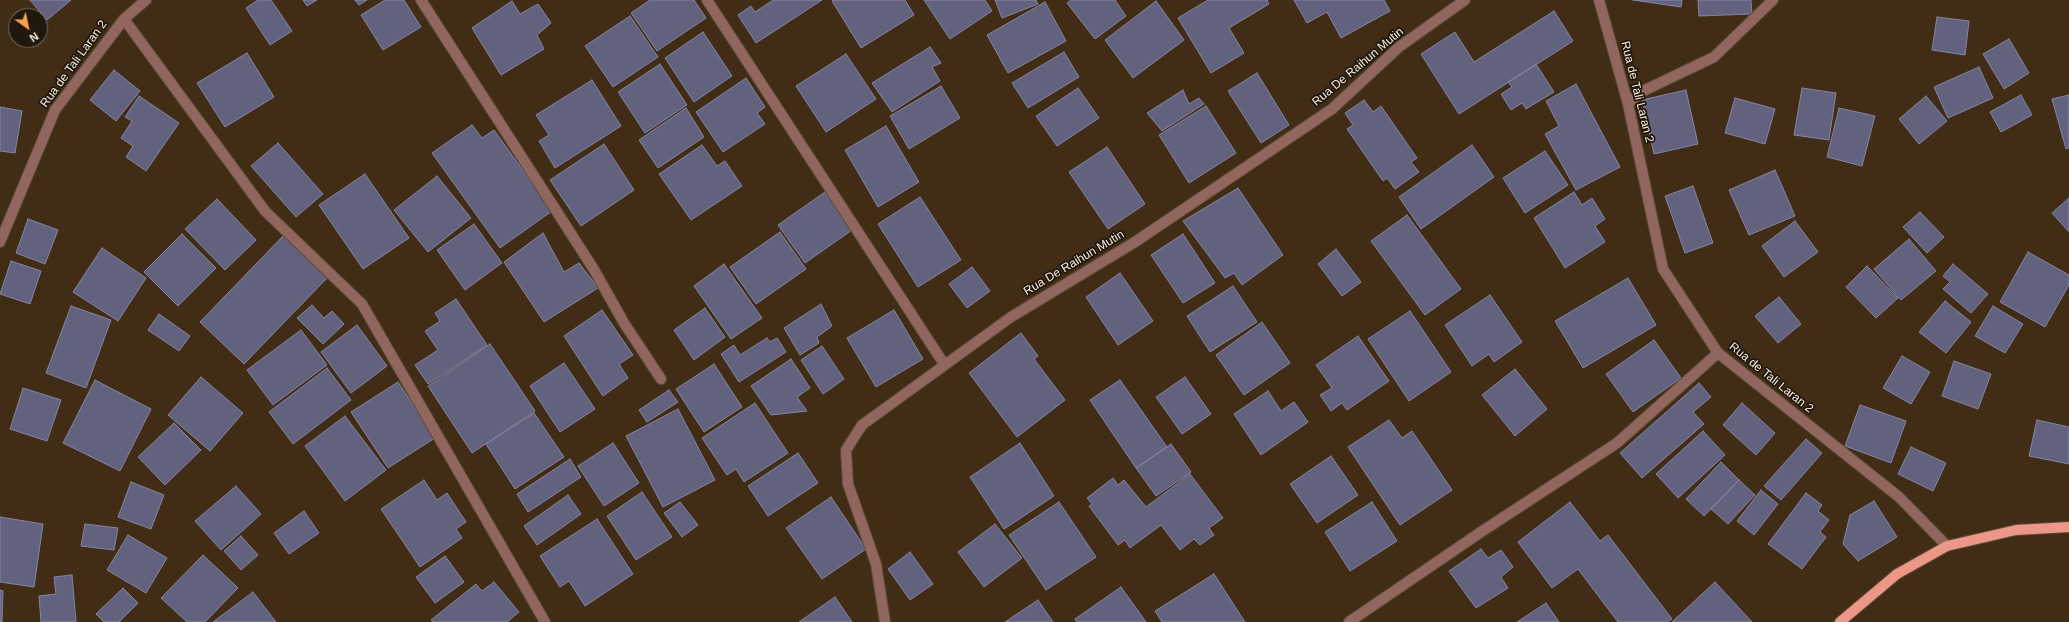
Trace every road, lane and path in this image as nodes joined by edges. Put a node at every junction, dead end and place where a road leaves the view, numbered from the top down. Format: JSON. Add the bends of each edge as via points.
{"nodes":[{"id":1,"x":146,"y":0,"type":"edge"},
{"id":2,"x":421,"y":0,"type":"edge"},
{"id":3,"x":707,"y":0,"type":"edge"},
{"id":4,"x":1465,"y":0,"type":"edge"},
{"id":5,"x":1599,"y":0,"type":"edge"},
{"id":6,"x":1773,"y":0,"type":"edge"},
{"id":7,"x":124,"y":19,"type":"junction"},
{"id":8,"x":1628,"y":104,"type":"junction"},
{"id":9,"x":0,"y":242,"type":"edge"},
{"id":10,"x":1718,"y":353,"type":"junction"},
{"id":11,"x":944,"y":364,"type":"junction"},
{"id":12,"x":661,"y":379,"type":"dead end"},
{"id":13,"x":2069,"y":528,"type":"edge"},
{"id":14,"x":1947,"y":546,"type":"junction"},
{"id":15,"x":545,"y":622,"type":"edge"},
{"id":16,"x":885,"y":622,"type":"edge"},
{"id":17,"x":1349,"y":622,"type":"edge"},
{"id":18,"x":1840,"y":622,"type":"edge"}],
"edges":[{"from":1,"to":7,"type":"street","name":"Rua de Tali Laran 2"},
{"from":2,"to":12,"type":"street"},
{"from":3,"to":11,"type":"street"},
{"from":4,"to":11,"type":"street","name":"Rua De Raihun Mutin","via":[[1399,47],[1332,109],[1134,242],[1011,317]]},
{"from":5,"to":8,"type":"street","name":"Rua de Tali Laran 2"},
{"from":6,"to":8,"type":"street","via":[[1714,58],[1641,92]]},
{"from":7,"to":9,"type":"street","name":"Rua de Tali Laran 2","via":[[55,110]]},
{"from":7,"to":15,"type":"street","via":[[265,211],[362,304]]},
{"from":8,"to":10,"type":"street","name":"Rua de Tali Laran 2","via":[[1663,269]]},
{"from":10,"to":14,"type":"street","name":"Rua de Tali Laran 2","via":[[1899,497]]},
{"from":10,"to":17,"type":"street","via":[[1617,443]]},
{"from":11,"to":16,"type":"street","name":"Rua De Raihun Mutin","via":[[862,424],[846,450],[848,484],[876,564]]},
{"from":13,"to":14,"type":"main road","via":[[2016,530]]},
{"from":14,"to":18,"type":"main road","via":[[1897,574]]}]}
